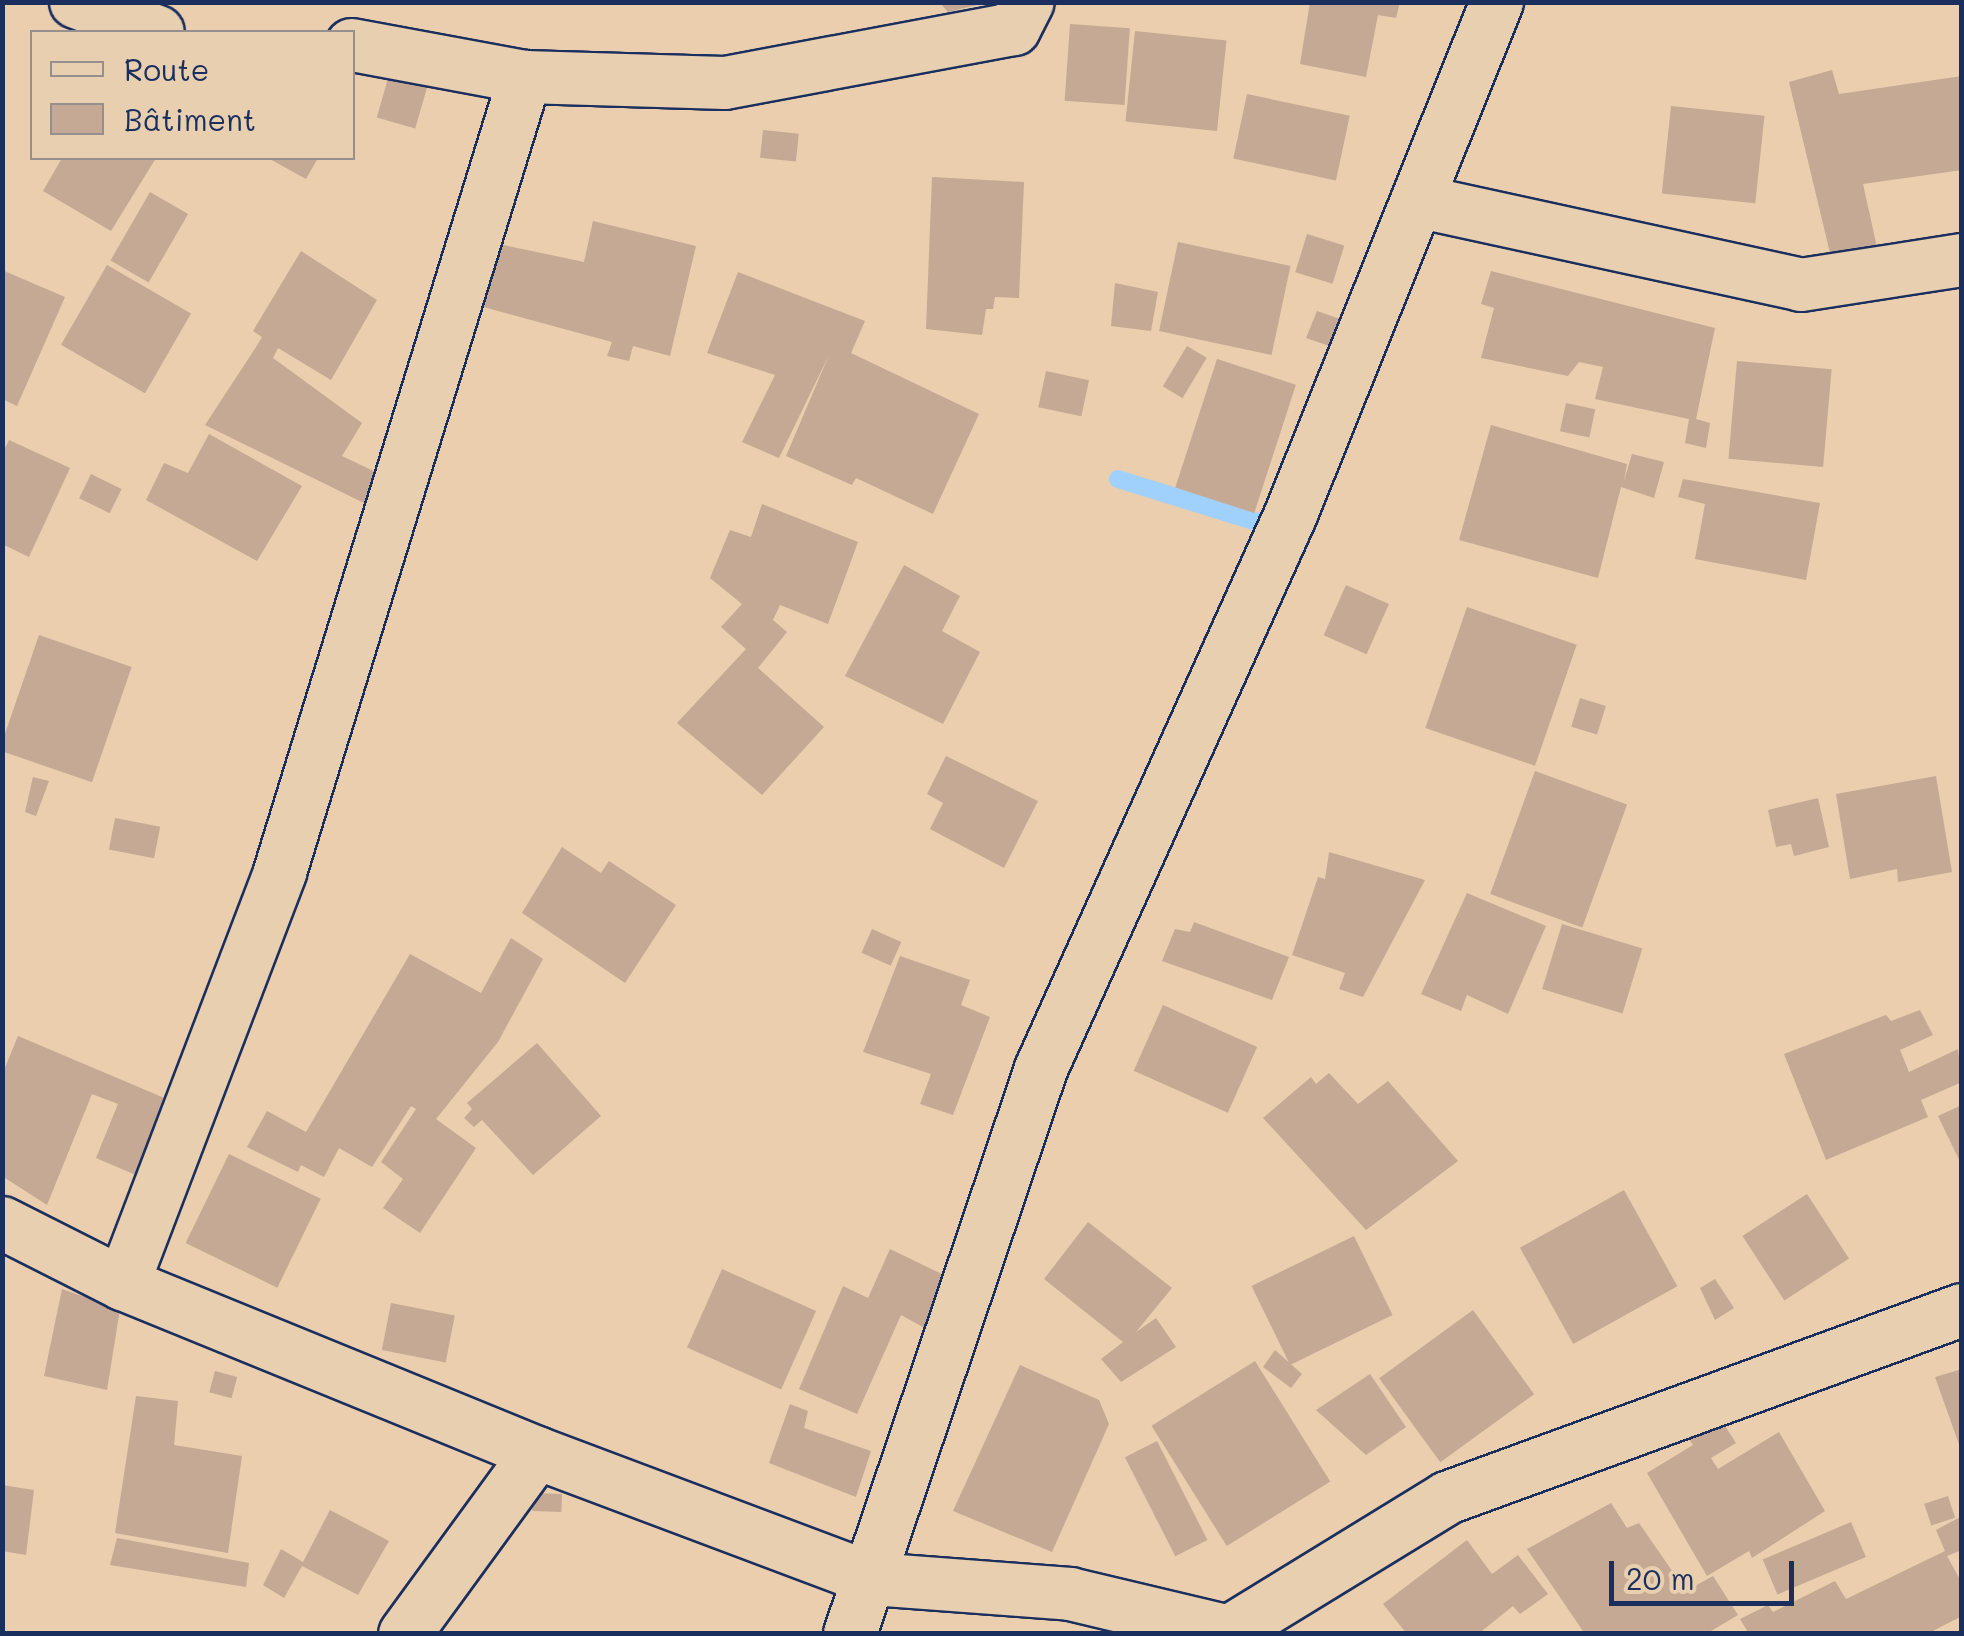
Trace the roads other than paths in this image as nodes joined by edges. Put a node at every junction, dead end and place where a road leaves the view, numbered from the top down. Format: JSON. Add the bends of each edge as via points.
{"nodes":[{"id":1,"x":76,"y":2,"type":"edge"},
{"id":2,"x":1028,"y":2,"type":"edge"},
{"id":3,"x":1497,"y":2,"type":"edge"},
{"id":4,"x":153,"y":30,"type":"edge"},
{"id":5,"x":355,"y":45,"type":"edge"},
{"id":6,"x":525,"y":77,"type":"junction"},
{"id":7,"x":1417,"y":202,"type":"junction"},
{"id":8,"x":1962,"y":260,"type":"edge"},
{"id":9,"x":2,"y":1223,"type":"edge"},
{"id":10,"x":123,"y":1284,"type":"junction"},
{"id":11,"x":1962,"y":1310,"type":"edge"},
{"id":12,"x":537,"y":1453,"type":"junction"},
{"id":13,"x":872,"y":1579,"type":"junction"},
{"id":14,"x":1235,"y":1632,"type":"edge"},
{"id":15,"x":406,"y":1634,"type":"edge"},
{"id":16,"x":850,"y":1634,"type":"edge"}],
"edges":[{"from":1,"to":4,"type":"street"},
{"from":2,"to":6,"type":"street","via":[[1014,29],[725,83]]},
{"from":3,"to":7,"type":"street"},
{"from":5,"to":6,"type":"street"},
{"from":6,"to":10,"type":"street","via":[[280,872]]},
{"from":7,"to":8,"type":"street","via":[[1801,286]]},
{"from":7,"to":13,"type":"street","via":[[1292,514],[1041,1069]]},
{"from":9,"to":10,"type":"street"},
{"from":10,"to":12,"type":"street"},
{"from":11,"to":14,"type":"street","via":[[1447,1498]]},
{"from":12,"to":13,"type":"street"},
{"from":12,"to":15,"type":"street"},
{"from":13,"to":14,"type":"street","via":[[1070,1594]]},
{"from":13,"to":16,"type":"street"}]}
